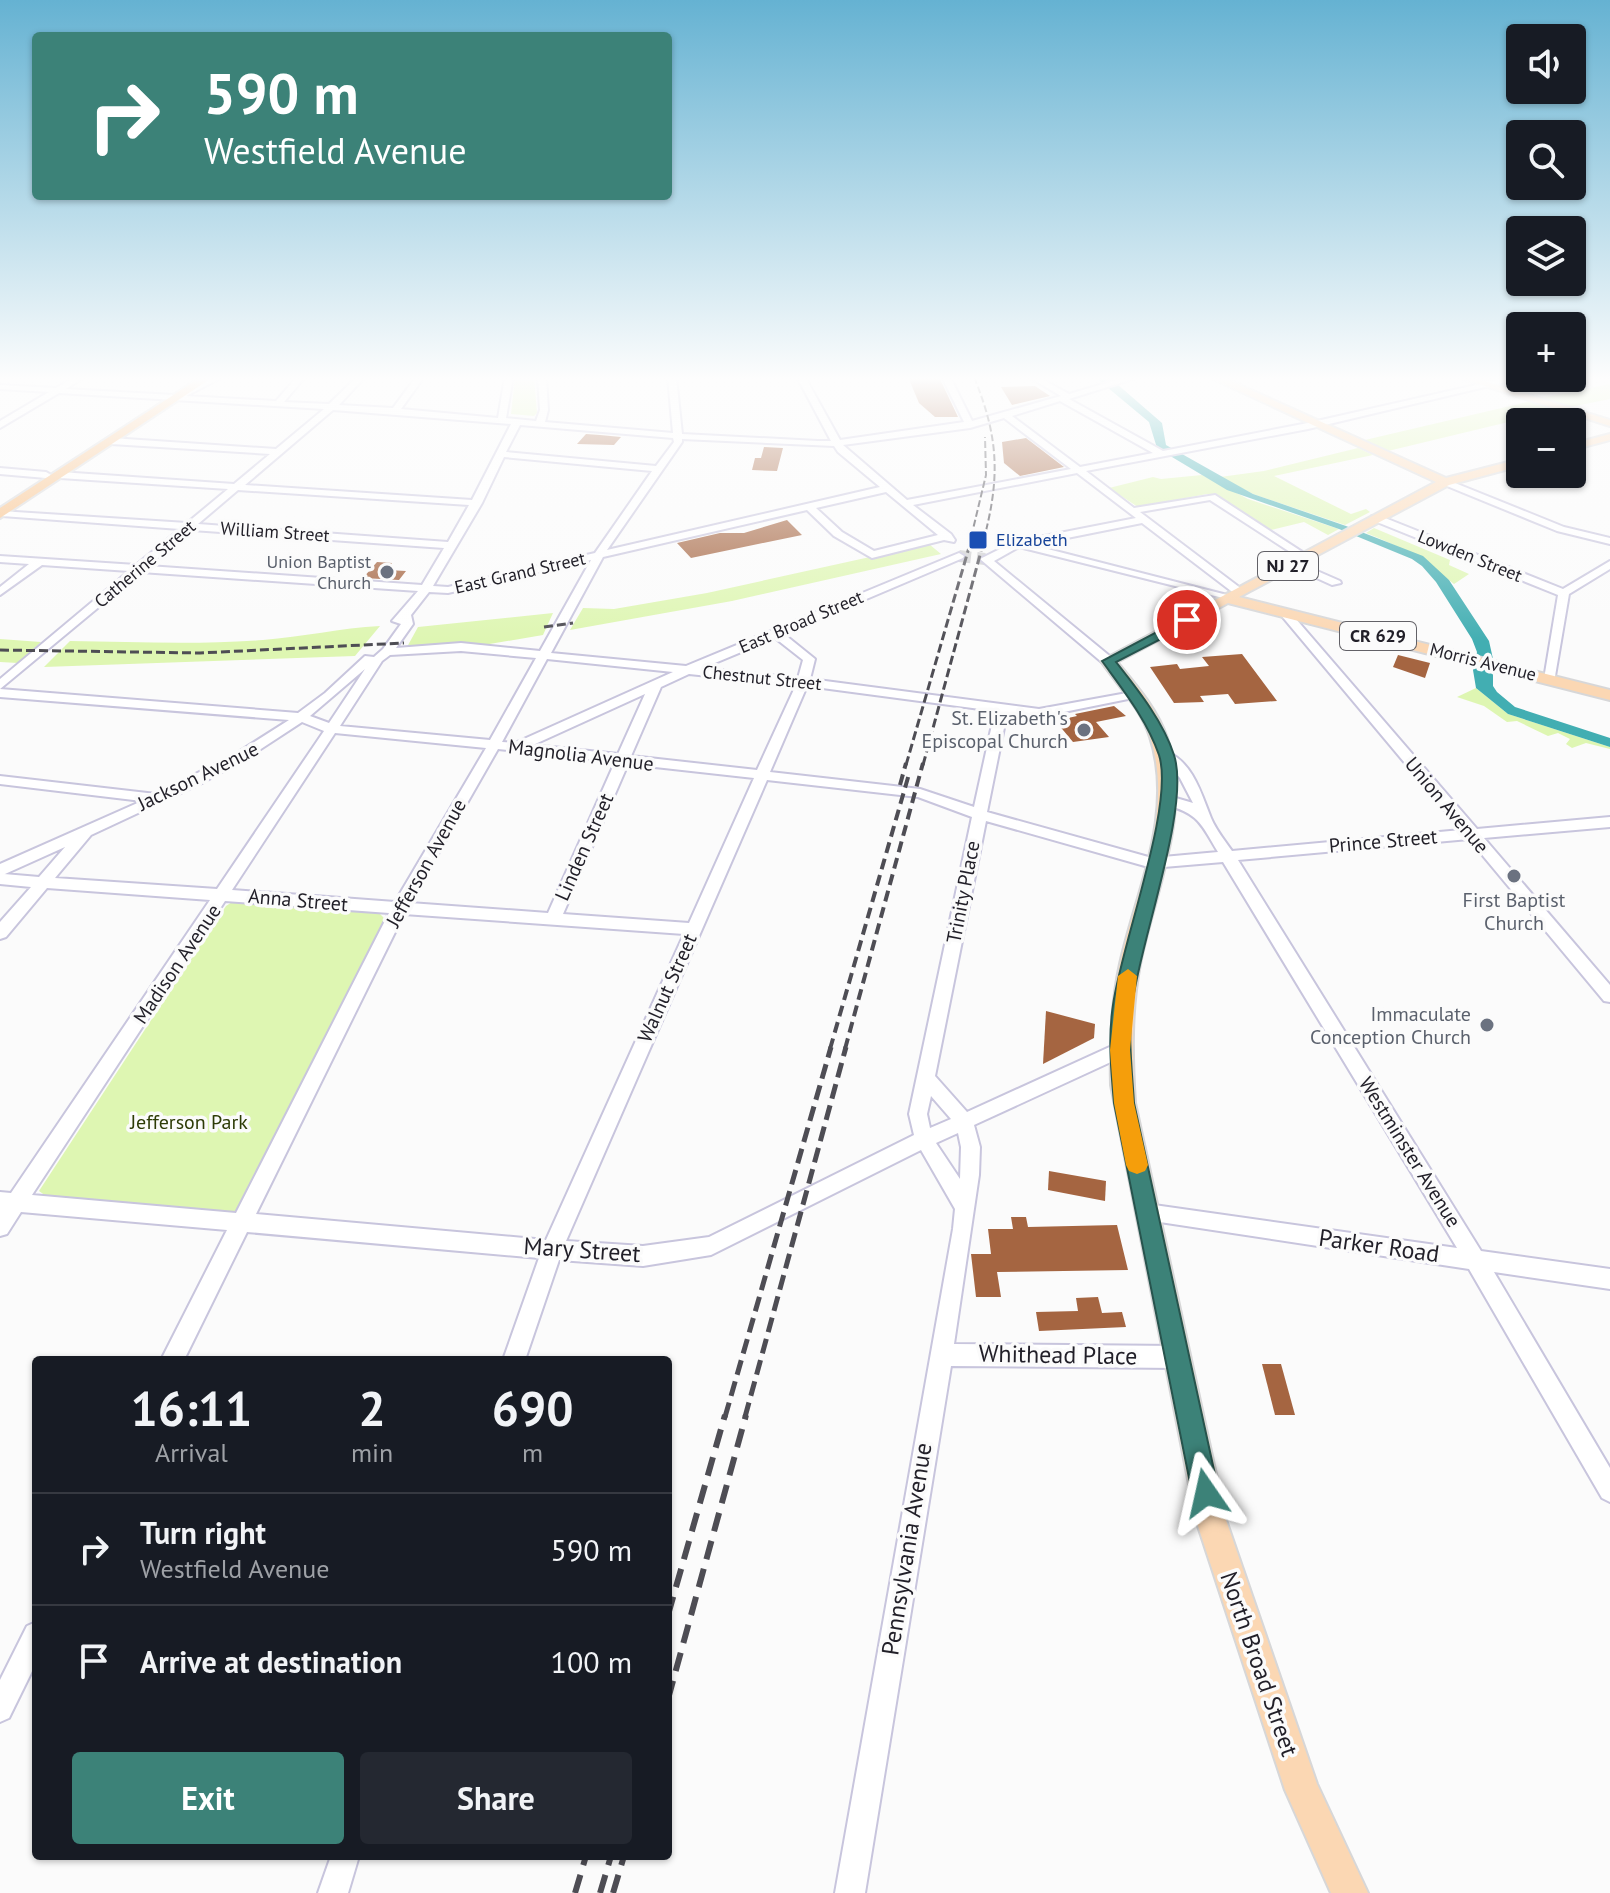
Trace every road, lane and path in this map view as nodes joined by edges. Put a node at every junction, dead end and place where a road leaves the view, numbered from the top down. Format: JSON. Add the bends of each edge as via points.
{"nodes":[{"id":1,"x":68,"y":465,"type":"edge"},
{"id":2,"x":69,"y":465,"type":"edge"},
{"id":3,"x":262,"y":465,"type":"edge"},
{"id":4,"x":495,"y":465,"type":"edge"},
{"id":5,"x":620,"y":465,"type":"edge"},
{"id":6,"x":662,"y":465,"type":"edge"},
{"id":7,"x":860,"y":465,"type":"edge"},
{"id":8,"x":1071,"y":465,"type":"edge"},
{"id":9,"x":1107,"y":465,"type":"edge"},
{"id":10,"x":1408,"y":465,"type":"edge"},
{"id":11,"x":1506,"y":466,"type":"edge"},
{"id":12,"x":659,"y":469,"type":"junction"},
{"id":13,"x":0,"y":471,"type":"edge"},
{"id":14,"x":1078,"y":471,"type":"junction"},
{"id":15,"x":53,"y":475,"type":"junction"},
{"id":16,"x":1445,"y":482,"type":"junction"},
{"id":17,"x":237,"y":487,"type":"junction"},
{"id":18,"x":889,"y":488,"type":"junction"},
{"id":19,"x":477,"y":503,"type":"junction"},
{"id":20,"x":907,"y":503,"type":"junction"},
{"id":21,"x":808,"y":506,"type":"junction"},
{"id":22,"x":1,"y":510,"type":"edge"},
{"id":23,"x":1131,"y":511,"type":"junction"},
{"id":24,"x":1376,"y":518,"type":"junction"},
{"id":25,"x":1143,"y":520,"type":"junction"},
{"id":26,"x":190,"y":526,"type":"junction"},
{"id":27,"x":1610,"y":541,"type":"edge"},
{"id":28,"x":1018,"y":544,"type":"junction"},
{"id":29,"x":452,"y":545,"type":"junction"},
{"id":30,"x":954,"y":550,"type":"junction"},
{"id":31,"x":599,"y":555,"type":"junction"},
{"id":32,"x":0,"y":559,"type":"edge"},
{"id":33,"x":1299,"y":560,"type":"junction"},
{"id":34,"x":39,"y":562,"type":"junction"},
{"id":35,"x":1610,"y":564,"type":"edge"},
{"id":36,"x":140,"y":569,"type":"junction"},
{"id":37,"x":1336,"y":583,"type":"dead end"},
{"id":38,"x":424,"y":590,"type":"junction"},
{"id":39,"x":0,"y":592,"type":"edge"},
{"id":40,"x":1564,"y":593,"type":"junction"},
{"id":41,"x":1233,"y":595,"type":"junction"},
{"id":42,"x":1285,"y":613,"type":"junction"},
{"id":43,"x":776,"y":633,"type":"junction"},
{"id":44,"x":380,"y":655,"type":"junction"},
{"id":45,"x":542,"y":655,"type":"junction"},
{"id":46,"x":1108,"y":661,"type":"junction"},
{"id":47,"x":688,"y":670,"type":"junction"},
{"id":48,"x":1550,"y":679,"type":"junction"},
{"id":49,"x":803,"y":682,"type":"junction"},
{"id":50,"x":0,"y":685,"type":"edge"},
{"id":51,"x":655,"y":686,"type":"junction"},
{"id":52,"x":0,"y":693,"type":"edge"},
{"id":53,"x":1134,"y":694,"type":"junction"},
{"id":54,"x":1610,"y":695,"type":"edge"},
{"id":55,"x":1002,"y":707,"type":"junction"},
{"id":56,"x":304,"y":718,"type":"junction"},
{"id":57,"x":331,"y":729,"type":"junction"},
{"id":58,"x":494,"y":745,"type":"junction"},
{"id":59,"x":517,"y":747,"type":"junction"},
{"id":60,"x":1167,"y":756,"type":"junction"},
{"id":61,"x":623,"y":760,"type":"junction"},
{"id":62,"x":762,"y":776,"type":"junction"},
{"id":63,"x":0,"y":780,"type":"edge"},
{"id":64,"x":155,"y":798,"type":"junction"},
{"id":65,"x":1169,"y":801,"type":"junction"},
{"id":66,"x":979,"y":814,"type":"junction"},
{"id":67,"x":1204,"y":818,"type":"junction"},
{"id":68,"x":1610,"y":822,"type":"edge"},
{"id":69,"x":89,"y":829,"type":"junction"},
{"id":70,"x":1471,"y":833,"type":"junction"},
{"id":71,"x":1228,"y":856,"type":"junction"},
{"id":72,"x":1155,"y":863,"type":"junction"},
{"id":73,"x":0,"y":870,"type":"edge"},
{"id":74,"x":0,"y":879,"type":"edge"},
{"id":75,"x":43,"y":882,"type":"junction"},
{"id":76,"x":224,"y":894,"type":"junction"},
{"id":77,"x":399,"y":908,"type":"junction"},
{"id":78,"x":553,"y":919,"type":"junction"},
{"id":79,"x":693,"y":929,"type":"junction"},
{"id":80,"x":0,"y":933,"type":"edge"},
{"id":81,"x":1610,"y":996,"type":"edge"},
{"id":82,"x":1120,"y":1050,"type":"junction"},
{"id":83,"x":926,"y":1078,"type":"junction"},
{"id":84,"x":962,"y":1120,"type":"junction"},
{"id":85,"x":924,"y":1139,"type":"junction"},
{"id":86,"x":8,"y":1201,"type":"edge"},
{"id":87,"x":963,"y":1205,"type":"junction"},
{"id":88,"x":1147,"y":1213,"type":"junction"},
{"id":89,"x":241,"y":1221,"type":"junction"},
{"id":90,"x":0,"y":1227,"type":"edge"},
{"id":91,"x":552,"y":1250,"type":"junction"},
{"id":92,"x":1476,"y":1260,"type":"junction"},
{"id":93,"x":1610,"y":1279,"type":"edge"},
{"id":94,"x":940,"y":1355,"type":"junction"},
{"id":95,"x":174,"y":1356,"type":"edge"},
{"id":96,"x":515,"y":1356,"type":"edge"},
{"id":97,"x":1177,"y":1357,"type":"junction"},
{"id":98,"x":1610,"y":1490,"type":"edge"},
{"id":99,"x":32,"y":1643,"type":"edge"},
{"id":100,"x":0,"y":1709,"type":"edge"},
{"id":101,"x":1331,"y":1856,"type":"junction"},
{"id":102,"x":344,"y":1860,"type":"edge"},
{"id":103,"x":333,"y":1893,"type":"edge"},
{"id":104,"x":850,"y":1893,"type":"edge"},
{"id":105,"x":1339,"y":1893,"type":"edge"},
{"id":106,"x":1350,"y":1893,"type":"edge"}],
"edges":[{"from":1,"to":15,"type":"highway"},
{"from":2,"to":15,"type":"highway"},
{"from":3,"to":17,"type":"street","name":"Catherine Street"},
{"from":4,"to":19,"type":"street","name":"Madison Avenue"},
{"from":5,"to":12,"type":"street"},
{"from":6,"to":12,"type":"street","name":"Jefferson Avenue"},
{"from":7,"to":18,"type":"street"},
{"from":8,"to":14,"type":"street"},
{"from":9,"to":14,"type":"street"},
{"from":10,"to":16,"type":"main road"},
{"from":11,"to":16,"type":"main road","number":"NJ 27"},
{"from":12,"to":31,"type":"street","name":"Jefferson Avenue"},
{"from":13,"to":15,"type":"street"},
{"from":14,"to":20,"type":"street"},
{"from":14,"to":23,"type":"street"},
{"from":15,"to":17,"type":"street"},
{"from":15,"to":22,"type":"highway"},
{"from":16,"to":24,"type":"main road","number":"NJ 27"},
{"from":16,"to":27,"type":"street","via":[[1561,529]]},
{"from":17,"to":19,"type":"street"},
{"from":17,"to":26,"type":"street","name":"Catherine Street"},
{"from":18,"to":20,"type":"street"},
{"from":18,"to":21,"type":"street","name":"East Grand Street"},
{"from":19,"to":29,"type":"street","name":"Madison Avenue"},
{"from":20,"to":30,"type":"street"},
{"from":21,"to":30,"type":"street","via":[[872,555]]},
{"from":21,"to":31,"type":"street","name":"East Grand Street"},
{"from":22,"to":26,"type":"street","name":"William Street"},
{"from":23,"to":25,"type":"street"},
{"from":23,"to":33,"type":"street","via":[[1204,496],[1220,499]]},
{"from":24,"to":33,"type":"main road","number":"NJ 27"},
{"from":24,"to":40,"type":"street","name":"Lowden Street"},
{"from":25,"to":28,"type":"street"},
{"from":25,"to":41,"type":"street"},
{"from":26,"to":29,"type":"street","name":"William Street"},
{"from":26,"to":36,"type":"street","name":"Catherine Street"},
{"from":28,"to":41,"type":"street","name":"Morris Avenue"},
{"from":28,"to":46,"type":"street","name":"North Broad Street","via":[[985,563]]},
{"from":29,"to":38,"type":"street","name":"Madison Avenue"},
{"from":30,"to":43,"type":"street","name":"East Broad Street"},
{"from":31,"to":38,"type":"street","name":"East Grand Street","via":[[458,588]]},
{"from":31,"to":45,"type":"street","name":"Jefferson Avenue"},
{"from":32,"to":34,"type":"street","name":"East Grand Street"},
{"from":33,"to":37,"type":"street"},
{"from":33,"to":41,"type":"main road","number":"NJ 27"},
{"from":34,"to":36,"type":"street","name":"East Grand Street"},
{"from":34,"to":39,"type":"street"},
{"from":35,"to":40,"type":"street"},
{"from":36,"to":38,"type":"street","name":"East Grand Street"},
{"from":36,"to":50,"type":"street","name":"Catherine Street"},
{"from":38,"to":44,"type":"street","name":"Madison Avenue","via":[[406,616],[407,624]]},
{"from":40,"to":48,"type":"street"},
{"from":41,"to":42,"type":"main road","name":"Morris Avenue","number":"CR 629"},
{"from":41,"to":46,"type":"main road","number":"NJ 27"},
{"from":42,"to":48,"type":"main road","name":"Morris Avenue","number":"CR 629"},
{"from":42,"to":70,"type":"street","name":"Union Avenue"},
{"from":43,"to":47,"type":"street","name":"East Broad Street"},
{"from":43,"to":49,"type":"street","via":[[809,659]]},
{"from":44,"to":45,"type":"street","name":"Chestnut Street","via":[[461,647]]},
{"from":44,"to":56,"type":"street","name":"Jackson Avenue"},
{"from":44,"to":57,"type":"street","name":"Madison Avenue"},
{"from":45,"to":47,"type":"street","name":"Chestnut Street"},
{"from":45,"to":58,"type":"street","name":"Jefferson Avenue"},
{"from":46,"to":53,"type":"main road","name":"North Broad Street"},
{"from":47,"to":49,"type":"street","name":"Chestnut Street"},
{"from":47,"to":51,"type":"street","name":"East Broad Street"},
{"from":48,"to":54,"type":"main road","name":"Morris Avenue","number":"CR 629"},
{"from":49,"to":55,"type":"street","name":"Chestnut Street"},
{"from":49,"to":62,"type":"street","name":"Walnut Street"},
{"from":51,"to":59,"type":"street","name":"East Broad Street"},
{"from":51,"to":61,"type":"street","name":"Linden Street"},
{"from":52,"to":56,"type":"street","name":"Magnolia Avenue"},
{"from":53,"to":55,"type":"street","name":"Chestnut Street","via":[[1039,713]]},
{"from":53,"to":60,"type":"main road","name":"North Broad Street"},
{"from":55,"to":66,"type":"street","name":"Trinity Place"},
{"from":56,"to":57,"type":"street","name":"Magnolia Avenue"},
{"from":56,"to":64,"type":"street","name":"Jackson Avenue","via":[[255,749]]},
{"from":57,"to":58,"type":"street","name":"Magnolia Avenue"},
{"from":57,"to":76,"type":"street","name":"Madison Avenue"},
{"from":58,"to":59,"type":"street","name":"Magnolia Avenue"},
{"from":58,"to":77,"type":"street","name":"Jefferson Avenue"},
{"from":59,"to":61,"type":"street","name":"Magnolia Avenue"},
{"from":60,"to":65,"type":"main road","name":"North Broad Street"},
{"from":60,"to":67,"type":"street","name":"Westminster Avenue","via":[[1180,769]]},
{"from":61,"to":62,"type":"street","name":"Magnolia Avenue"},
{"from":61,"to":78,"type":"street","name":"Linden Street"},
{"from":62,"to":66,"type":"street","name":"Magnolia Avenue","via":[[920,793]]},
{"from":62,"to":79,"type":"street","name":"Walnut Street"},
{"from":63,"to":64,"type":"street"},
{"from":64,"to":69,"type":"street","name":"Jackson Avenue"},
{"from":65,"to":67,"type":"street","via":[[1193,808]]},
{"from":65,"to":72,"type":"main road","name":"North Broad Street"},
{"from":66,"to":72,"type":"street","name":"Magnolia Avenue"},
{"from":66,"to":83,"type":"street","name":"Trinity Place"},
{"from":67,"to":71,"type":"street","name":"Westminster Avenue"},
{"from":68,"to":70,"type":"street","name":"Prince Street"},
{"from":69,"to":73,"type":"street","name":"Jackson Avenue"},
{"from":69,"to":75,"type":"street"},
{"from":70,"to":71,"type":"street","name":"Prince Street"},
{"from":70,"to":81,"type":"street","name":"Union Avenue"},
{"from":71,"to":72,"type":"street","name":"Prince Street"},
{"from":71,"to":92,"type":"street","name":"Westminster Avenue"},
{"from":72,"to":82,"type":"main road","name":"North Broad Street","via":[[1130,964]]},
{"from":74,"to":75,"type":"street","name":"Anna Street"},
{"from":75,"to":76,"type":"street","name":"Anna Street"},
{"from":75,"to":80,"type":"street"},
{"from":76,"to":77,"type":"street","name":"Anna Street"},
{"from":76,"to":86,"type":"street","name":"Madison Avenue"},
{"from":77,"to":78,"type":"street","name":"Anna Street"},
{"from":77,"to":89,"type":"street","name":"Jefferson Avenue"},
{"from":78,"to":79,"type":"street","name":"Anna Street"},
{"from":79,"to":91,"type":"street","name":"Walnut Street"},
{"from":82,"to":84,"type":"street","name":"Mary Street"},
{"from":82,"to":88,"type":"main road","name":"North Broad Street","via":[[1124,1103]]},
{"from":83,"to":84,"type":"street"},
{"from":83,"to":85,"type":"street","name":"Trinity Place","via":[[918,1114]]},
{"from":84,"to":85,"type":"street","name":"Mary Street"},
{"from":84,"to":87,"type":"street","name":"Pennsylvania Avenue","via":[[971,1150]]},
{"from":85,"to":87,"type":"street"},
{"from":85,"to":91,"type":"street","name":"Mary Street","via":[[711,1246],[643,1256]]},
{"from":86,"to":89,"type":"street","name":"Mary Street"},
{"from":86,"to":90,"type":"street","name":"Madison Avenue"},
{"from":87,"to":94,"type":"street","name":"Pennsylvania Avenue"},
{"from":88,"to":92,"type":"street","name":"Parker Road"},
{"from":88,"to":97,"type":"main road","name":"North Broad Street"},
{"from":89,"to":91,"type":"street","name":"Mary Street"},
{"from":89,"to":95,"type":"street","name":"Jefferson Avenue"},
{"from":91,"to":96,"type":"street","name":"Walnut Street"},
{"from":92,"to":93,"type":"street","name":"Parker Road"},
{"from":92,"to":98,"type":"street","name":"Westminster Avenue"},
{"from":94,"to":97,"type":"street","name":"Whithead Place"},
{"from":94,"to":104,"type":"street","name":"Pennsylvania Avenue"},
{"from":97,"to":101,"type":"main road","name":"North Broad Street","via":[[1211,1520],[1282,1736]]},
{"from":99,"to":100,"type":"street"},
{"from":101,"to":105,"type":"main road"},
{"from":101,"to":106,"type":"main road","name":"North Broad Street"},
{"from":102,"to":103,"type":"street"}]}
